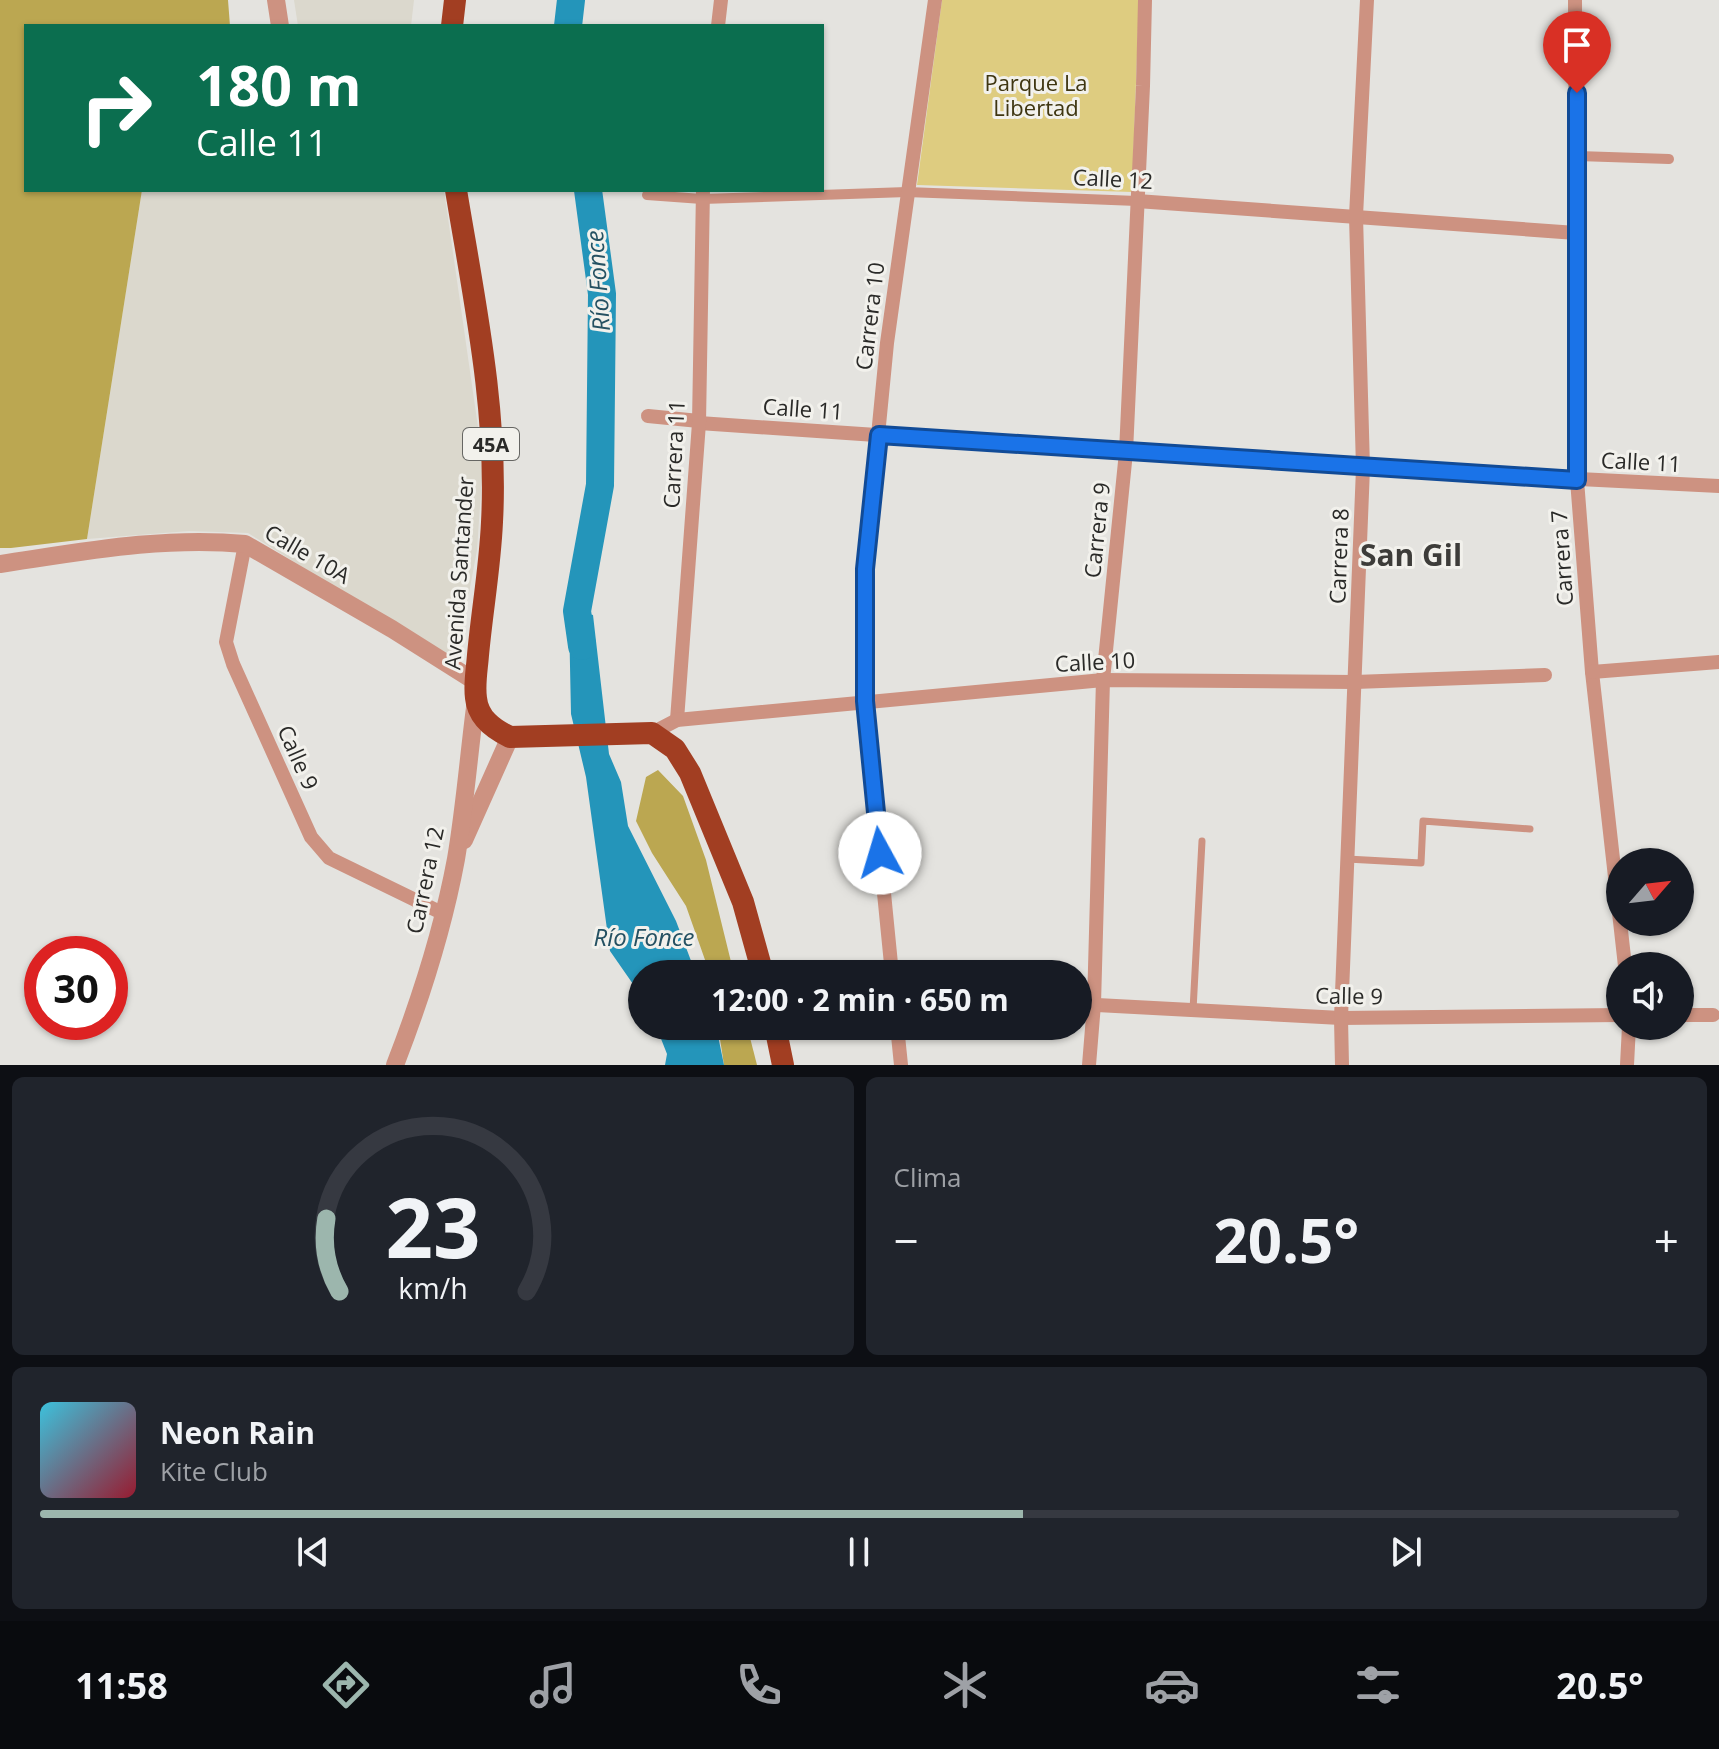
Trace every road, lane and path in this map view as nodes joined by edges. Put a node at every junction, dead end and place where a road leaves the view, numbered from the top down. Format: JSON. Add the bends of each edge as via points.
{"nodes":[{"id":1,"x":276,"y":0,"type":"edge"},
{"id":2,"x":455,"y":0,"type":"edge"},
{"id":3,"x":721,"y":0,"type":"edge"},
{"id":4,"x":935,"y":0,"type":"edge"},
{"id":5,"x":1145,"y":0,"type":"edge"},
{"id":6,"x":1367,"y":0,"type":"edge"},
{"id":7,"x":1575,"y":0,"type":"edge"},
{"id":8,"x":280,"y":24,"type":"edge"},
{"id":9,"x":452,"y":24,"type":"edge"},
{"id":10,"x":718,"y":24,"type":"edge"},
{"id":11,"x":1578,"y":156,"type":"junction"},
{"id":12,"x":1669,"y":159,"type":"dead end"},
{"id":13,"x":456,"y":192,"type":"edge"},
{"id":14,"x":907,"y":192,"type":"junction"},
{"id":15,"x":702,"y":194,"type":"edge"},
{"id":16,"x":647,"y":195,"type":"dead end"},
{"id":17,"x":1137,"y":201,"type":"junction"},
{"id":18,"x":1356,"y":216,"type":"junction"},
{"id":19,"x":1576,"y":233,"type":"junction"},
{"id":20,"x":648,"y":416,"type":"dead end"},
{"id":21,"x":699,"y":422,"type":"junction"},
{"id":22,"x":879,"y":435,"type":"junction"},
{"id":23,"x":1126,"y":452,"type":"junction"},
{"id":24,"x":1363,"y":468,"type":"junction"},
{"id":25,"x":1577,"y":480,"type":"junction"},
{"id":26,"x":1719,"y":486,"type":"edge"},
{"id":27,"x":245,"y":544,"type":"junction"},
{"id":28,"x":0,"y":564,"type":"edge"},
{"id":29,"x":1719,"y":662,"type":"edge"},
{"id":30,"x":1592,"y":672,"type":"junction"},
{"id":31,"x":1545,"y":675,"type":"dead end"},
{"id":32,"x":1103,"y":680,"type":"junction"},
{"id":33,"x":1355,"y":682,"type":"junction"},
{"id":34,"x":476,"y":691,"type":"junction"},
{"id":35,"x":865,"y":701,"type":"junction"},
{"id":36,"x":677,"y":720,"type":"junction"},
{"id":37,"x":642,"y":733,"type":"junction"},
{"id":38,"x":518,"y":738,"type":"junction"},
{"id":39,"x":1530,"y":829,"type":"dead end"},
{"id":40,"x":1202,"y":841,"type":"dead end"},
{"id":41,"x":456,"y":857,"type":"junction"},
{"id":42,"x":1347,"y":859,"type":"junction"},
{"id":43,"x":444,"y":914,"type":"junction"},
{"id":44,"x":1623,"y":952,"type":"edge"},
{"id":45,"x":759,"y":960,"type":"edge"},
{"id":46,"x":891,"y":960,"type":"edge"},
{"id":47,"x":1094,"y":1004,"type":"junction"},
{"id":48,"x":1193,"y":1010,"type":"junction"},
{"id":49,"x":1606,"y":1015,"type":"edge"},
{"id":50,"x":1694,"y":1015,"type":"edge"},
{"id":51,"x":1713,"y":1015,"type":"dead end"},
{"id":52,"x":1341,"y":1018,"type":"junction"},
{"id":53,"x":778,"y":1040,"type":"edge"},
{"id":54,"x":898,"y":1040,"type":"edge"},
{"id":55,"x":1628,"y":1040,"type":"edge"},
{"id":56,"x":395,"y":1065,"type":"edge"},
{"id":57,"x":783,"y":1065,"type":"edge"},
{"id":58,"x":901,"y":1065,"type":"edge"},
{"id":59,"x":1089,"y":1065,"type":"edge"},
{"id":60,"x":1342,"y":1065,"type":"edge"},
{"id":61,"x":1627,"y":1065,"type":"edge"}],
"edges":[{"from":1,"to":8,"type":"street"},
{"from":2,"to":9,"type":"highway"},
{"from":3,"to":10,"type":"street"},
{"from":4,"to":14,"type":"street","name":"Carrera 10"},
{"from":5,"to":17,"type":"street","name":"Carrera 9"},
{"from":6,"to":18,"type":"street","name":"Carrera 8"},
{"from":7,"to":11,"type":"street","name":"Carrera 7"},
{"from":11,"to":12,"type":"street"},
{"from":11,"to":19,"type":"street","name":"Carrera 7"},
{"from":13,"to":34,"type":"highway","name":"Avenida Santander","number":"45A","via":[[485,372],[492,463],[492,523]]},
{"from":14,"to":15,"type":"street","name":"Calle 12"},
{"from":14,"to":17,"type":"street","name":"Calle 12"},
{"from":14,"to":22,"type":"street","name":"Carrera 10"},
{"from":15,"to":16,"type":"street","name":"Calle 12"},
{"from":15,"to":21,"type":"street","name":"Carrera 11"},
{"from":17,"to":18,"type":"street","name":"Calle 12"},
{"from":17,"to":23,"type":"street","name":"Carrera 9"},
{"from":18,"to":19,"type":"street","name":"Calle 12"},
{"from":18,"to":24,"type":"street","name":"Carrera 8"},
{"from":19,"to":25,"type":"street","name":"Carrera 7"},
{"from":20,"to":21,"type":"street","name":"Calle 11"},
{"from":21,"to":22,"type":"street","name":"Calle 11"},
{"from":21,"to":36,"type":"street","name":"Carrera 11"},
{"from":22,"to":23,"type":"street","name":"Calle 11"},
{"from":22,"to":35,"type":"street","name":"Carrera 10","via":[[865,569]]},
{"from":23,"to":24,"type":"street","name":"Calle 11"},
{"from":23,"to":32,"type":"street","name":"Carrera 9"},
{"from":24,"to":25,"type":"street","name":"Calle 11"},
{"from":24,"to":33,"type":"street","name":"Carrera 8"},
{"from":25,"to":26,"type":"street","name":"Calle 11"},
{"from":25,"to":30,"type":"street","name":"Carrera 7"},
{"from":27,"to":28,"type":"street","name":"Calle 10A","via":[[116,547]]},
{"from":27,"to":34,"type":"street","name":"Calle 10A","via":[[392,629]]},
{"from":27,"to":43,"type":"street","name":"Calle 9","via":[[226,642],[311,837],[329,858]]},
{"from":29,"to":30,"type":"street"},
{"from":30,"to":44,"type":"street","name":"Carrera 7"},
{"from":31,"to":33,"type":"street","name":"Calle 10"},
{"from":32,"to":33,"type":"street","name":"Calle 10"},
{"from":32,"to":35,"type":"street","name":"Calle 10"},
{"from":32,"to":47,"type":"street","name":"Carrera 9"},
{"from":33,"to":42,"type":"street","name":"Carrera 8"},
{"from":34,"to":38,"type":"highway","name":"Avenida Santander","via":[[484,719],[495,730]]},
{"from":34,"to":41,"type":"street","name":"Carrera 12"},
{"from":35,"to":36,"type":"street","name":"Calle 10"},
{"from":35,"to":46,"type":"street","name":"Carrera 10"},
{"from":36,"to":37,"type":"street","name":"Calle 10"},
{"from":37,"to":38,"type":"highway"},
{"from":37,"to":45,"type":"highway","via":[[675,749],[690,773],[743,902]]},
{"from":38,"to":41,"type":"street"},
{"from":39,"to":42,"type":"lane","via":[[1423,821],[1421,863]]},
{"from":40,"to":48,"type":"lane"},
{"from":41,"to":43,"type":"street","name":"Carrera 12"},
{"from":42,"to":52,"type":"street","name":"Carrera 8"},
{"from":43,"to":56,"type":"street","name":"Carrera 12"},
{"from":47,"to":48,"type":"street","name":"Calle 9"},
{"from":47,"to":59,"type":"street","name":"Carrera 9"},
{"from":48,"to":52,"type":"street","name":"Calle 9"},
{"from":49,"to":52,"type":"street","name":"Calle 9"},
{"from":50,"to":51,"type":"street"},
{"from":52,"to":60,"type":"street","name":"Carrera 8"},
{"from":53,"to":57,"type":"highway"},
{"from":54,"to":58,"type":"street"},
{"from":55,"to":61,"type":"street"}]}
